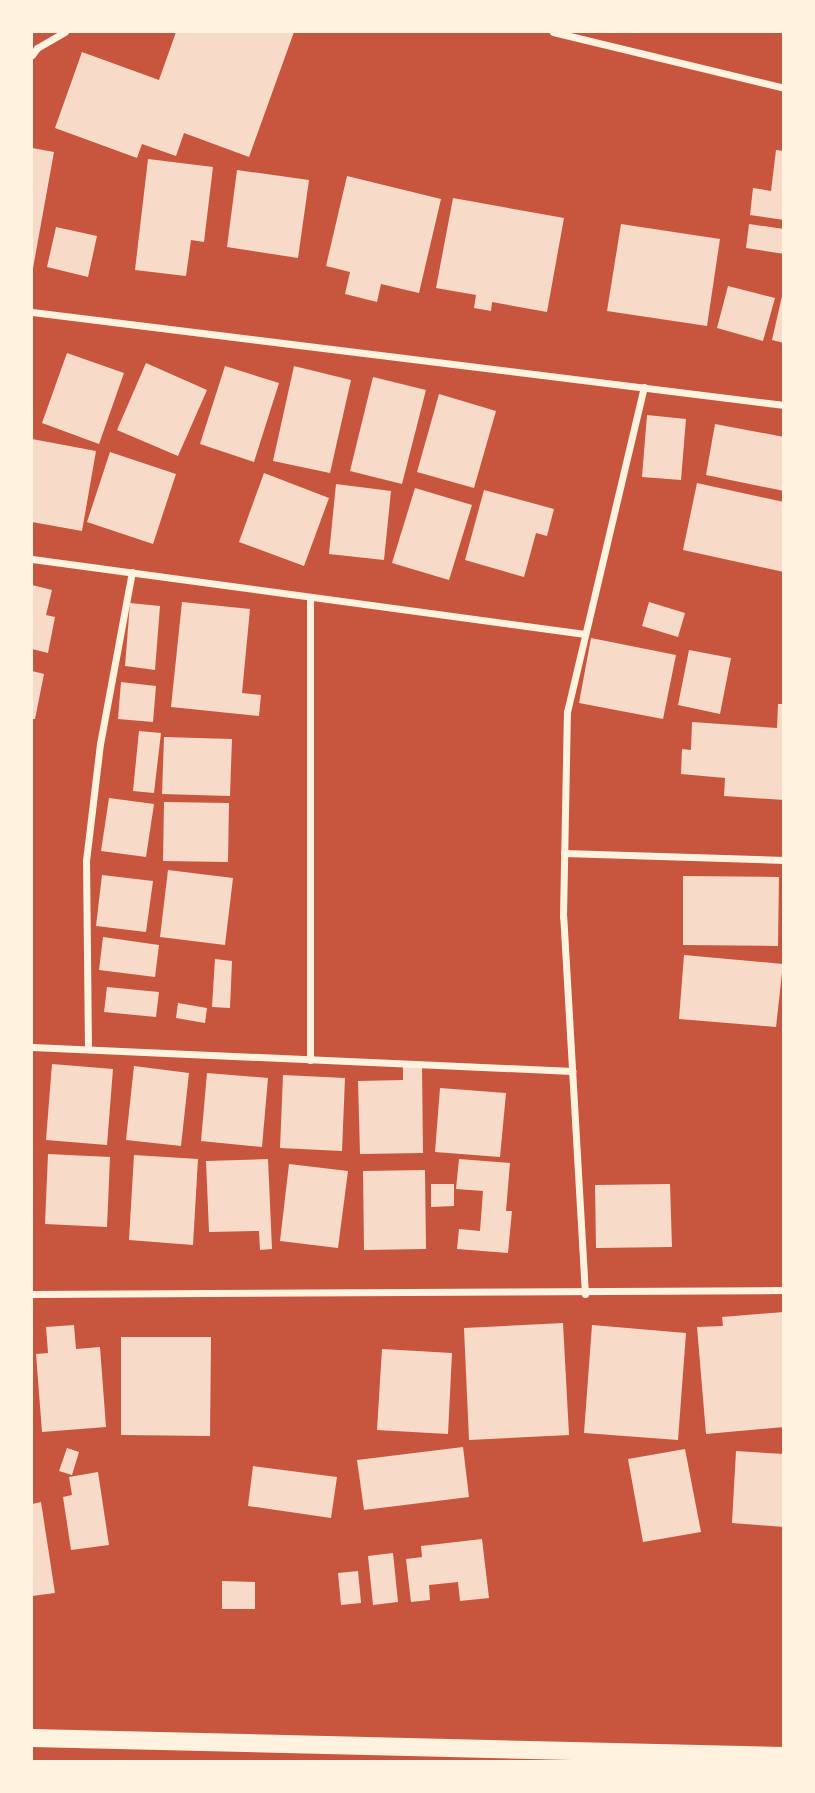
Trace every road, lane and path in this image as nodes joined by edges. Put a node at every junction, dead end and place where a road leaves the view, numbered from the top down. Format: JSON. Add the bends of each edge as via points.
{"nodes":[{"id":1,"x":65,"y":32,"type":"edge"},
{"id":2,"x":553,"y":32,"type":"edge"},
{"id":3,"x":32,"y":55,"type":"edge"},
{"id":4,"x":783,"y":88,"type":"edge"},
{"id":5,"x":32,"y":312,"type":"edge"},
{"id":6,"x":645,"y":387,"type":"junction"},
{"id":7,"x":783,"y":405,"type":"edge"},
{"id":8,"x":32,"y":559,"type":"edge"},
{"id":9,"x":132,"y":572,"type":"junction"},
{"id":10,"x":310,"y":597,"type":"junction"},
{"id":11,"x":586,"y":634,"type":"junction"},
{"id":12,"x":564,"y":853,"type":"junction"},
{"id":13,"x":783,"y":860,"type":"edge"},
{"id":14,"x":32,"y":1047,"type":"edge"},
{"id":15,"x":88,"y":1049,"type":"junction"},
{"id":16,"x":310,"y":1060,"type":"junction"},
{"id":17,"x":572,"y":1071,"type":"junction"},
{"id":18,"x":783,"y":1290,"type":"edge"},
{"id":19,"x":585,"y":1293,"type":"junction"},
{"id":20,"x":32,"y":1294,"type":"edge"},
{"id":21,"x":32,"y":1738,"type":"edge"},
{"id":22,"x":783,"y":1756,"type":"edge"}],
"edges":[{"from":1,"to":3,"type":"street"},
{"from":2,"to":4,"type":"street"},
{"from":5,"to":6,"type":"street"},
{"from":6,"to":7,"type":"street"},
{"from":6,"to":11,"type":"street"},
{"from":8,"to":9,"type":"street"},
{"from":9,"to":10,"type":"street"},
{"from":9,"to":15,"type":"street","via":[[100,744],[86,861]]},
{"from":10,"to":11,"type":"street"},
{"from":10,"to":16,"type":"street"},
{"from":11,"to":12,"type":"street","via":[[567,712]]},
{"from":12,"to":13,"type":"street"},
{"from":12,"to":17,"type":"street"},
{"from":14,"to":15,"type":"street"},
{"from":15,"to":16,"type":"street"},
{"from":16,"to":17,"type":"street"},
{"from":17,"to":19,"type":"street"},
{"from":18,"to":19,"type":"street"},
{"from":19,"to":20,"type":"street"},
{"from":21,"to":22,"type":"main road"}]}
